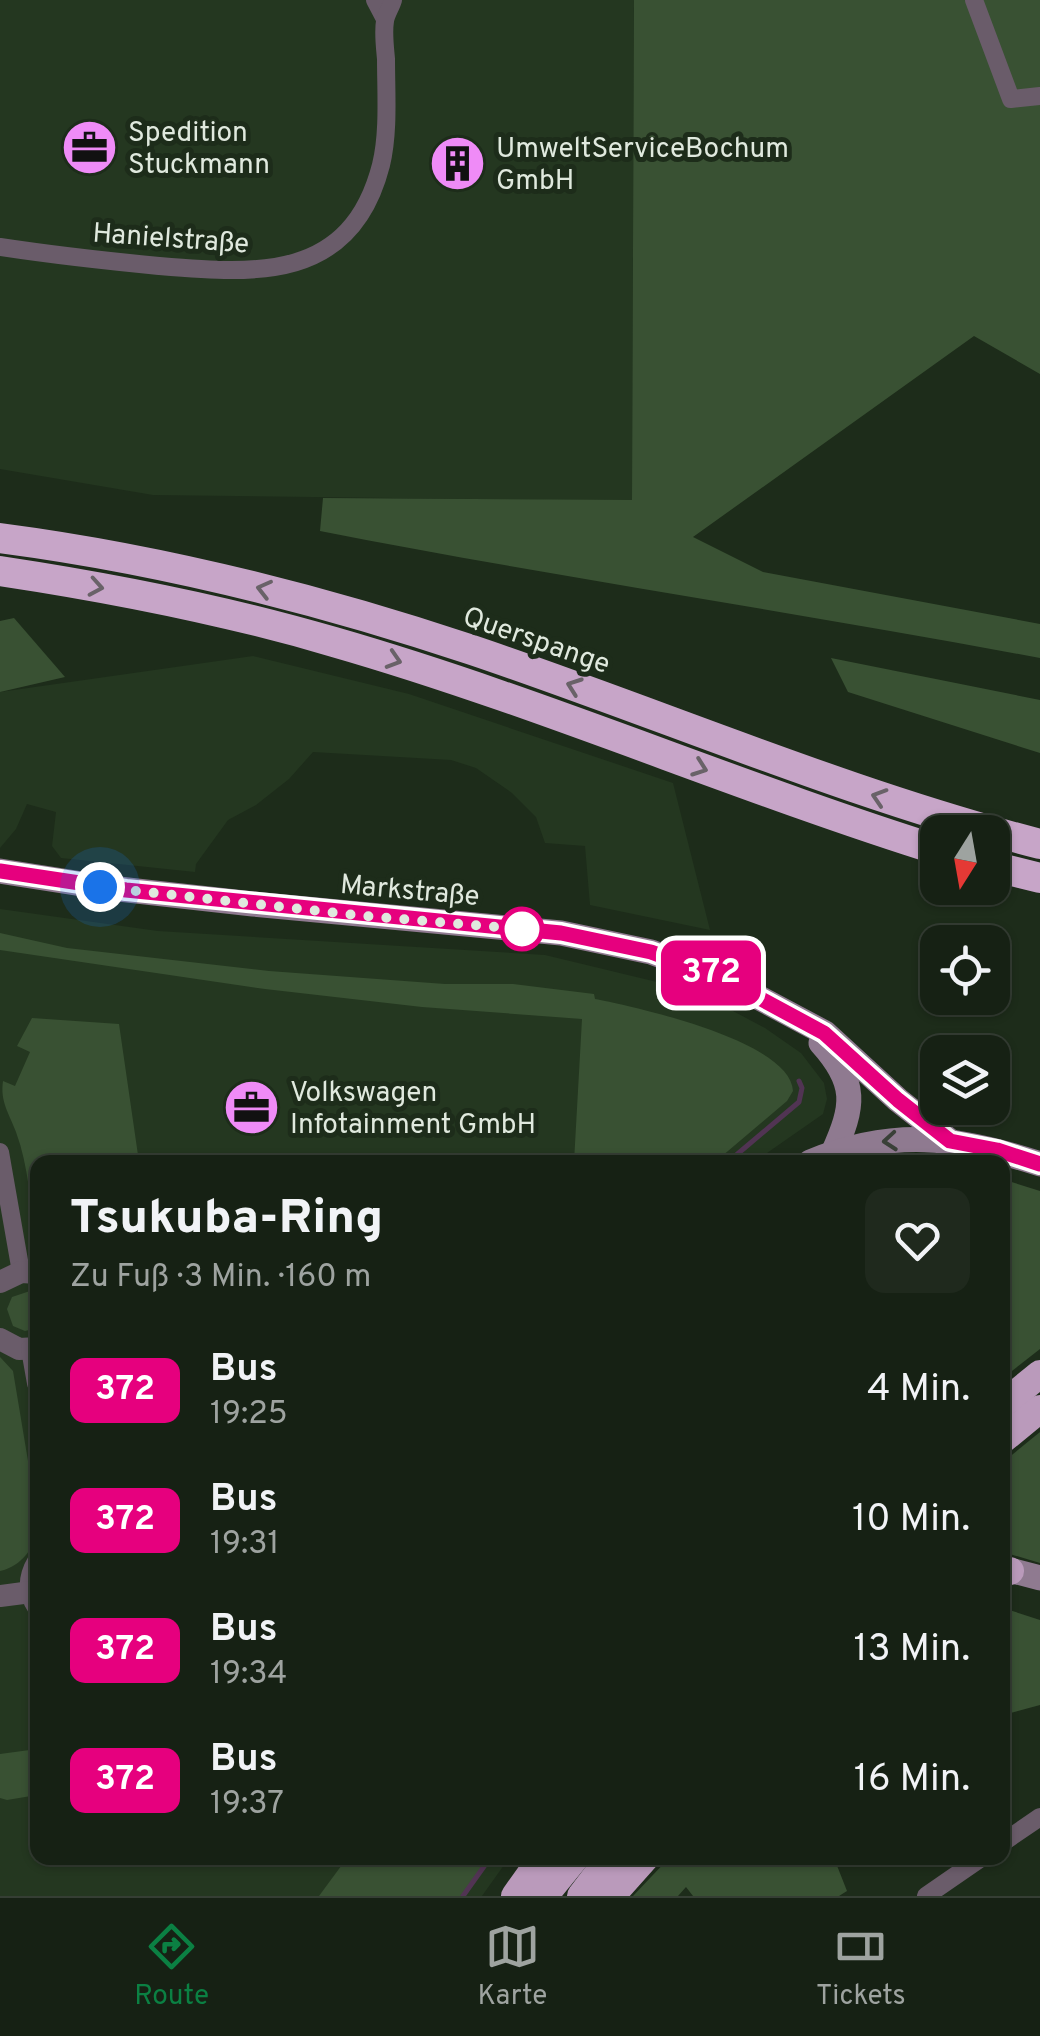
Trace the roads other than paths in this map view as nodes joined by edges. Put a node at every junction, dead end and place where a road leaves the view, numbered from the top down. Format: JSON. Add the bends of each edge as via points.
{"nodes":[{"id":1,"x":375,"y":0,"type":"edge"},
{"id":2,"x":393,"y":0,"type":"edge"},
{"id":3,"x":974,"y":0,"type":"edge"},
{"id":4,"x":385,"y":19,"type":"junction"},
{"id":5,"x":1040,"y":96,"type":"edge"},
{"id":6,"x":0,"y":246,"type":"edge"},
{"id":7,"x":0,"y":538,"type":"edge"},
{"id":8,"x":0,"y":572,"type":"edge"},
{"id":9,"x":920,"y":844,"type":"edge"},
{"id":10,"x":1040,"y":844,"type":"edge"},
{"id":11,"x":1010,"y":870,"type":"edge"},
{"id":12,"x":0,"y":871,"type":"edge"},
{"id":13,"x":1040,"y":878,"type":"edge"},
{"id":14,"x":800,"y":1020,"type":"junction"},
{"id":15,"x":950,"y":1141,"type":"junction"},
{"id":16,"x":0,"y":1152,"type":"edge"},
{"id":17,"x":823,"y":1155,"type":"edge"},
{"id":18,"x":829,"y":1155,"type":"edge"},
{"id":19,"x":1040,"y":1164,"type":"edge"},
{"id":20,"x":19,"y":1276,"type":"edge"},
{"id":21,"x":0,"y":1339,"type":"edge"},
{"id":22,"x":30,"y":1349,"type":"edge"},
{"id":23,"x":1040,"y":1374,"type":"edge"},
{"id":24,"x":1010,"y":1399,"type":"edge"},
{"id":25,"x":1040,"y":1409,"type":"edge"},
{"id":26,"x":1010,"y":1433,"type":"edge"},
{"id":27,"x":1010,"y":1571,"type":"edge"},
{"id":28,"x":1040,"y":1578,"type":"edge"},
{"id":29,"x":0,"y":1596,"type":"edge"},
{"id":30,"x":30,"y":1600,"type":"edge"},
{"id":31,"x":1040,"y":1817,"type":"edge"},
{"id":32,"x":1010,"y":1837,"type":"edge"},
{"id":33,"x":537,"y":1865,"type":"edge"},
{"id":34,"x":569,"y":1865,"type":"edge"},
{"id":35,"x":604,"y":1865,"type":"edge"},
{"id":36,"x":639,"y":1865,"type":"edge"},
{"id":37,"x":971,"y":1865,"type":"edge"},
{"id":38,"x":515,"y":1896,"type":"edge"},
{"id":39,"x":544,"y":1896,"type":"edge"},
{"id":40,"x":580,"y":1896,"type":"edge"},
{"id":41,"x":610,"y":1896,"type":"edge"},
{"id":42,"x":926,"y":1896,"type":"edge"}],
"edges":[{"from":1,"to":4,"type":"street","name":"Hanielstraße"},
{"from":2,"to":4,"type":"street","name":"Hanielstraße"},
{"from":3,"to":5,"type":"street","via":[[1012,100]]},
{"from":4,"to":6,"type":"street","name":"Hanielstraße","via":[[382,159],[372,196],[326,249],[295,264],[252,271]]},
{"from":10,"to":7,"type":"highway","name":"Querspange","one_way":true,"via":[[857,790],[376,620],[230,581]]},
{"from":8,"to":9,"type":"highway","one_way":true,"via":[[182,604],[336,642]]},
{"from":11,"to":13,"type":"highway"},
{"from":12,"to":14,"type":"main road","name":"Markstraße","via":[[592,939],[688,964]]},
{"from":14,"to":15,"type":"main road","name":"Markstraße"},
{"from":14,"to":17,"type":"main road","name":"Markstraße","via":[[834,1058],[850,1093],[846,1123]]},
{"from":15,"to":18,"type":"main road","one_way":true,"via":[[885,1140]]},
{"from":15,"to":19,"type":"main road"},
{"from":16,"to":20,"type":"street"},
{"from":21,"to":22,"type":"street"},
{"from":23,"to":24,"type":"highway"},
{"from":25,"to":26,"type":"highway"},
{"from":27,"to":28,"type":"main road"},
{"from":29,"to":30,"type":"street"},
{"from":31,"to":32,"type":"street"},
{"from":33,"to":38,"type":"highway"},
{"from":34,"to":39,"type":"highway"},
{"from":35,"to":40,"type":"highway"},
{"from":36,"to":41,"type":"highway"},
{"from":37,"to":42,"type":"street"}]}
